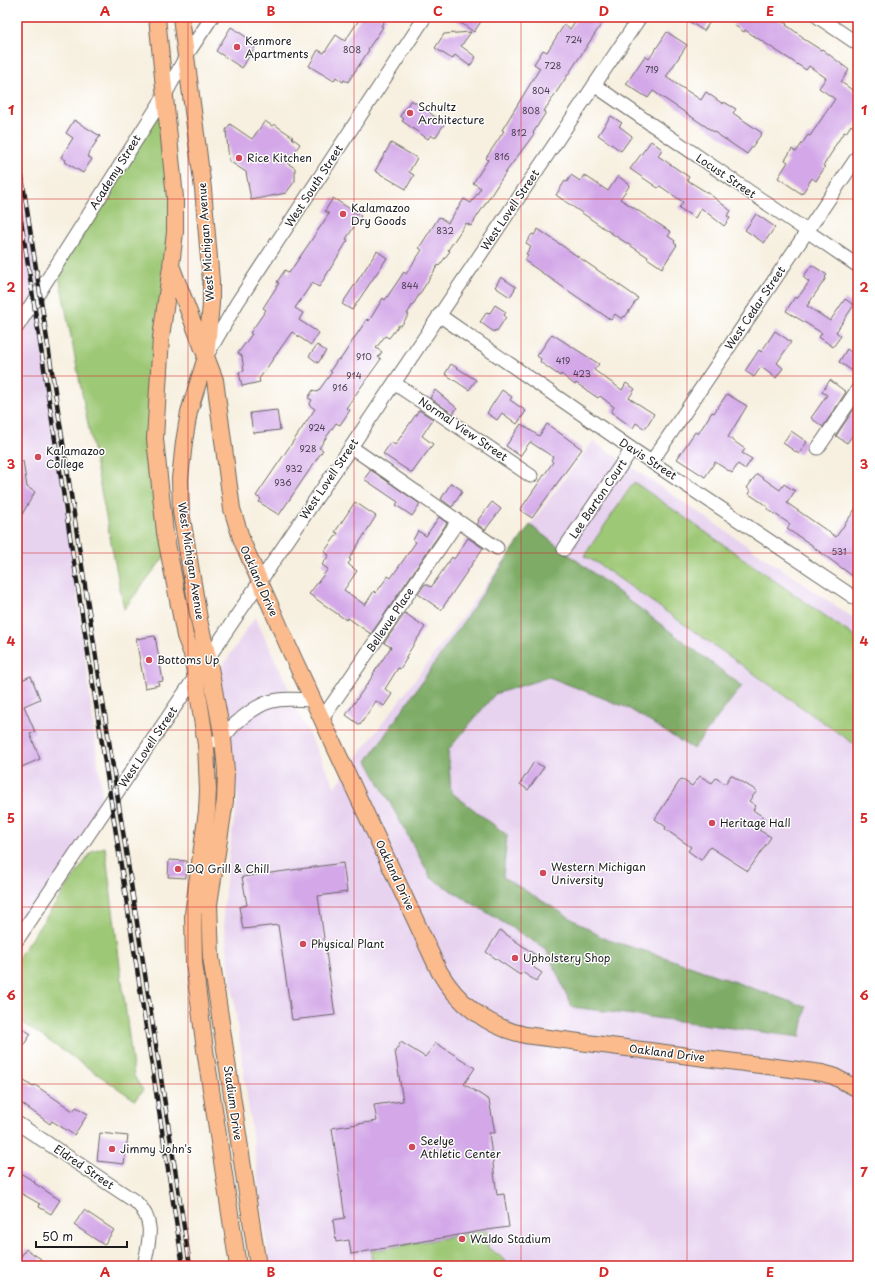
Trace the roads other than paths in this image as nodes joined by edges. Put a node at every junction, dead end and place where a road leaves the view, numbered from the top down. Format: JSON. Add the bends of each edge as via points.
{"nodes":[{"id":1,"x":157,"y":17,"type":"edge"},
{"id":2,"x":181,"y":17,"type":"edge"},
{"id":3,"x":212,"y":17,"type":"edge"},
{"id":4,"x":424,"y":17,"type":"edge"},
{"id":5,"x":640,"y":17,"type":"edge"},
{"id":6,"x":818,"y":17,"type":"edge"},
{"id":7,"x":858,"y":44,"type":"edge"},
{"id":8,"x":186,"y":56,"type":"junction"},
{"id":9,"x":594,"y":85,"type":"junction"},
{"id":10,"x":165,"y":95,"type":"junction"},
{"id":11,"x":858,"y":156,"type":"edge"},
{"id":12,"x":807,"y":232,"type":"junction"},
{"id":13,"x":171,"y":266,"type":"junction"},
{"id":14,"x":858,"y":266,"type":"edge"},
{"id":15,"x":439,"y":315,"type":"junction"},
{"id":16,"x":18,"y":323,"type":"edge"},
{"id":17,"x":206,"y":357,"type":"junction"},
{"id":18,"x":394,"y":383,"type":"junction"},
{"id":19,"x":858,"y":389,"type":"edge"},
{"id":20,"x":351,"y":447,"type":"junction"},
{"id":21,"x":818,"y":448,"type":"dead end"},
{"id":22,"x":632,"y":449,"type":"junction"},
{"id":23,"x":652,"y":461,"type":"junction"},
{"id":24,"x":531,"y":476,"type":"dead end"},
{"id":25,"x":458,"y":521,"type":"junction"},
{"id":26,"x":497,"y":548,"type":"dead end"},
{"id":27,"x":564,"y":549,"type":"dead end"},
{"id":28,"x":259,"y":582,"type":"junction"},
{"id":29,"x":858,"y":600,"type":"edge"},
{"id":30,"x":208,"y":657,"type":"junction"},
{"id":31,"x":195,"y":676,"type":"junction"},
{"id":32,"x":313,"y":700,"type":"junction"},
{"id":33,"x":322,"y":719,"type":"junction"},
{"id":34,"x":223,"y":739,"type":"junction"},
{"id":35,"x":206,"y":744,"type":"junction"},
{"id":36,"x":211,"y":939,"type":"joint"},
{"id":37,"x":17,"y":940,"type":"edge"},
{"id":38,"x":193,"y":940,"type":"joint"},
{"id":39,"x":858,"y":1089,"type":"edge"},
{"id":40,"x":17,"y":1123,"type":"edge"},
{"id":41,"x":144,"y":1266,"type":"edge"},
{"id":42,"x":238,"y":1266,"type":"edge"},
{"id":43,"x":258,"y":1266,"type":"edge"}],
"edges":[{"from":1,"to":10,"type":"main road","name":"West Michigan Avenue"},
{"from":2,"to":8,"type":"main road","name":"West Michigan Avenue"},
{"from":3,"to":8,"type":"street","name":"Academy Street"},
{"from":4,"to":17,"type":"street","name":"West South Street","via":[[237,303]]},
{"from":5,"to":9,"type":"street","name":"West Lovell Street"},
{"from":6,"to":7,"type":"street"},
{"from":8,"to":10,"type":"street","name":"Academy Street"},
{"from":8,"to":17,"type":"main road","name":"West Michigan Avenue","via":[[203,188],[211,280]]},
{"from":9,"to":12,"type":"street","name":"Locust Street"},
{"from":9,"to":15,"type":"street","name":"West Lovell Street"},
{"from":10,"to":13,"type":"main road","name":"West Michigan Avenue","via":[[175,198]]},
{"from":10,"to":16,"type":"street","name":"Academy Street"},
{"from":11,"to":12,"type":"street","name":"West Cedar Street"},
{"from":12,"to":14,"type":"street","name":"Locust Street"},
{"from":12,"to":23,"type":"street","name":"West Cedar Street"},
{"from":13,"to":17,"type":"main road","name":"Oakland Drive"},
{"from":13,"to":31,"type":"main road","name":"West Michigan Avenue","via":[[161,337],[155,440],[165,533]]},
{"from":15,"to":18,"type":"street","name":"West Lovell Street"},
{"from":15,"to":22,"type":"street","name":"Davis Street"},
{"from":17,"to":28,"type":"main road","name":"Oakland Drive","via":[[215,380],[232,509]]},
{"from":17,"to":30,"type":"main road","name":"West Michigan Avenue","via":[[189,412],[180,479],[181,512],[200,625]]},
{"from":18,"to":20,"type":"street","name":"West Lovell Street"},
{"from":18,"to":24,"type":"street","name":"Normal View Street"},
{"from":19,"to":21,"type":"street"},
{"from":20,"to":25,"type":"street"},
{"from":20,"to":28,"type":"street","name":"West Lovell Street"},
{"from":22,"to":23,"type":"street","name":"Davis Street"},
{"from":22,"to":27,"type":"street","name":"Lee Barton Court"},
{"from":23,"to":29,"type":"street","name":"Davis Street"},
{"from":25,"to":26,"type":"street"},
{"from":25,"to":33,"type":"street","name":"Bellevue Place"},
{"from":28,"to":30,"type":"street","name":"West Lovell Street"},
{"from":28,"to":32,"type":"main road","name":"Oakland Drive"},
{"from":30,"to":31,"type":"street","name":"West Lovell Street"},
{"from":30,"to":34,"type":"main road","name":"West Michigan Avenue"},
{"from":31,"to":35,"type":"main road","name":"West Michigan Avenue"},
{"from":31,"to":37,"type":"street","name":"West Lovell Street"},
{"from":32,"to":33,"type":"main road","name":"Oakland Drive"},
{"from":32,"to":34,"type":"street","via":[[272,700],[256,707],[233,726]]},
{"from":33,"to":39,"type":"main road","name":"Oakland Drive","via":[[439,971],[460,1000],[480,1016],[510,1032],[525,1035],[822,1073]]},
{"from":34,"to":35,"type":"street"},
{"from":34,"to":36,"type":"main road","name":"West Michigan Avenue","via":[[225,801],[209,904]]},
{"from":35,"to":38,"type":"main road","name":"West Michigan Avenue","via":[[207,811],[193,914]]},
{"from":36,"to":43,"type":"main road","name":"Stadium Drive","via":[[214,977]]},
{"from":38,"to":42,"type":"main road","name":"Stadium Drive","via":[[197,987]]},
{"from":40,"to":41,"type":"street","name":"Eldred Street","via":[[142,1208],[147,1216],[150,1231]]}]}
